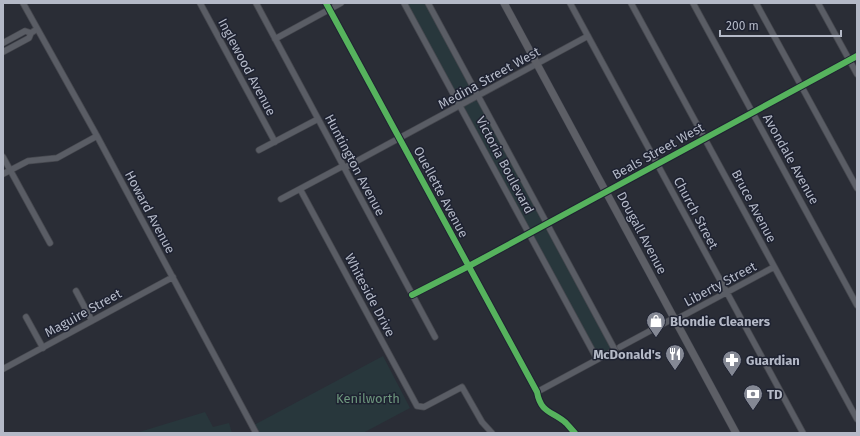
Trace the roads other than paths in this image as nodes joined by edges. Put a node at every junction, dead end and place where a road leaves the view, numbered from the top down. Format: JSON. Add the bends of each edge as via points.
{"nodes":[{"id":1,"x":23,"y":3,"type":"edge"},
{"id":2,"x":200,"y":3,"type":"edge"},
{"id":3,"x":256,"y":3,"type":"edge"},
{"id":4,"x":326,"y":3,"type":"edge"},
{"id":5,"x":342,"y":3,"type":"edge"},
{"id":6,"x":404,"y":3,"type":"edge"},
{"id":7,"x":428,"y":3,"type":"edge"},
{"id":8,"x":504,"y":3,"type":"edge"},
{"id":9,"x":570,"y":3,"type":"edge"},
{"id":10,"x":631,"y":3,"type":"edge"},
{"id":11,"x":693,"y":3,"type":"edge"},
{"id":12,"x":756,"y":3,"type":"edge"},
{"id":13,"x":818,"y":3,"type":"edge"},
{"id":14,"x":330,"y":10,"type":"junction"},
{"id":15,"x":37,"y":29,"type":"junction"},
{"id":16,"x":31,"y":33,"type":"junction"},
{"id":17,"x":588,"y":36,"type":"junction"},
{"id":18,"x":275,"y":39,"type":"junction"},
{"id":19,"x":3,"y":43,"type":"edge"},
{"id":20,"x":3,"y":52,"type":"edge"},
{"id":21,"x":857,"y":56,"type":"edge"},
{"id":22,"x":850,"y":60,"type":"junction"},
{"id":23,"x":537,"y":64,"type":"junction"},
{"id":24,"x":857,"y":74,"type":"edge"},
{"id":25,"x":802,"y":86,"type":"junction"},
{"id":26,"x":478,"y":96,"type":"junction"},
{"id":27,"x":460,"y":106,"type":"junction"},
{"id":28,"x":753,"y":112,"type":"junction"},
{"id":29,"x":318,"y":119,"type":"junction"},
{"id":30,"x":97,"y":136,"type":"junction"},
{"id":31,"x":704,"y":138,"type":"junction"},
{"id":32,"x":400,"y":139,"type":"junction"},
{"id":33,"x":275,"y":142,"type":"junction"},
{"id":34,"x":259,"y":150,"type":"dead end"},
{"id":35,"x":3,"y":157,"type":"edge"},
{"id":36,"x":657,"y":164,"type":"junction"},
{"id":37,"x":344,"y":167,"type":"junction"},
{"id":38,"x":10,"y":170,"type":"junction"},
{"id":39,"x":3,"y":174,"type":"edge"},
{"id":40,"x":857,"y":188,"type":"edge"},
{"id":41,"x":300,"y":189,"type":"junction"},
{"id":42,"x":606,"y":192,"type":"junction"},
{"id":43,"x":280,"y":199,"type":"dead end"},
{"id":44,"x":547,"y":224,"type":"junction"},
{"id":45,"x":529,"y":234,"type":"junction"},
{"id":46,"x":50,"y":243,"type":"dead end"},
{"id":47,"x":469,"y":266,"type":"junction"},
{"id":48,"x":774,"y":267,"type":"junction"},
{"id":49,"x":173,"y":277,"type":"junction"},
{"id":50,"x":76,"y":291,"type":"dead end"},
{"id":51,"x":727,"y":292,"type":"junction"},
{"id":52,"x":412,"y":295,"type":"junction"},
{"id":53,"x":857,"y":304,"type":"edge"},
{"id":54,"x":26,"y":317,"type":"dead end"},
{"id":55,"x":675,"y":319,"type":"junction"},
{"id":56,"x":92,"y":321,"type":"junction"},
{"id":57,"x":435,"y":337,"type":"dead end"},
{"id":58,"x":43,"y":348,"type":"junction"},
{"id":59,"x":618,"y":348,"type":"junction"},
{"id":60,"x":598,"y":359,"type":"junction"},
{"id":61,"x":3,"y":369,"type":"edge"},
{"id":62,"x":538,"y":392,"type":"junction"},
{"id":63,"x":857,"y":419,"type":"edge"},
{"id":64,"x":256,"y":433,"type":"edge"},
{"id":65,"x":492,"y":433,"type":"edge"},
{"id":66,"x":575,"y":433,"type":"edge"},
{"id":67,"x":736,"y":433,"type":"edge"},
{"id":68,"x":803,"y":433,"type":"edge"}],
"edges":[{"from":1,"to":15,"type":"street","name":"Howard Avenue"},
{"from":2,"to":33,"type":"street","name":"Inglewood Avenue"},
{"from":3,"to":18,"type":"street","name":"Huntington Avenue"},
{"from":4,"to":14,"type":"street","name":"Ouellette Avenue"},
{"from":5,"to":14,"type":"street"},
{"from":6,"to":27,"type":"street","name":"Victoria Boulevard"},
{"from":7,"to":26,"type":"street","name":"Victoria Boulevard"},
{"from":8,"to":23,"type":"main road","name":"Dougall Avenue"},
{"from":9,"to":17,"type":"street","name":"Church Street"},
{"from":10,"to":31,"type":"street","name":"Bruce Avenue"},
{"from":11,"to":28,"type":"street","name":"Avondale Avenue"},
{"from":12,"to":25,"type":"street"},
{"from":13,"to":22,"type":"street"},
{"from":14,"to":18,"type":"street"},
{"from":14,"to":32,"type":"street","name":"Ouellette Avenue"},
{"from":15,"to":16,"type":"street"},
{"from":15,"to":30,"type":"street","name":"Howard Avenue"},
{"from":16,"to":19,"type":"street","via":[[25,31]]},
{"from":16,"to":20,"type":"street","via":[[29,38]]},
{"from":17,"to":23,"type":"street","name":"Medina Street West"},
{"from":17,"to":36,"type":"street","name":"Church Street"},
{"from":18,"to":29,"type":"street","name":"Huntington Avenue"},
{"from":21,"to":22,"type":"street","name":"Beals Street West"},
{"from":22,"to":24,"type":"street"},
{"from":22,"to":25,"type":"street","name":"Beals Street West"},
{"from":23,"to":26,"type":"street","name":"Medina Street West"},
{"from":23,"to":42,"type":"main road","name":"Dougall Avenue"},
{"from":25,"to":28,"type":"street","name":"Beals Street West"},
{"from":25,"to":40,"type":"street"},
{"from":26,"to":27,"type":"street","name":"Medina Street West"},
{"from":26,"to":44,"type":"street","name":"Victoria Boulevard"},
{"from":27,"to":32,"type":"street","name":"Medina Street West"},
{"from":27,"to":45,"type":"street","name":"Victoria Boulevard"},
{"from":28,"to":31,"type":"street","name":"Beals Street West"},
{"from":28,"to":53,"type":"street","name":"Avondale Avenue"},
{"from":29,"to":33,"type":"street"},
{"from":29,"to":37,"type":"street","name":"Huntington Avenue"},
{"from":30,"to":38,"type":"street","via":[[57,158],[28,161]]},
{"from":30,"to":49,"type":"street","name":"Howard Avenue"},
{"from":31,"to":36,"type":"street","name":"Beals Street West"},
{"from":31,"to":48,"type":"street","name":"Bruce Avenue"},
{"from":32,"to":37,"type":"street","name":"Medina Street West"},
{"from":32,"to":47,"type":"street","name":"Ouellette Avenue"},
{"from":33,"to":34,"type":"street"},
{"from":35,"to":38,"type":"street"},
{"from":36,"to":42,"type":"street","name":"Beals Street West"},
{"from":36,"to":51,"type":"street","name":"Church Street"},
{"from":37,"to":41,"type":"street","name":"Medina Street West"},
{"from":37,"to":52,"type":"street","name":"Huntington Avenue"},
{"from":38,"to":39,"type":"street"},
{"from":38,"to":46,"type":"street"},
{"from":41,"to":43,"type":"street","name":"Medina Street West"},
{"from":41,"to":65,"type":"street","name":"Whiteside Drive","via":[[417,406],[424,407],[462,387],[482,422]]},
{"from":42,"to":44,"type":"street","name":"Beals Street West"},
{"from":42,"to":55,"type":"main road","name":"Dougall Avenue"},
{"from":44,"to":45,"type":"street","name":"Beals Street West"},
{"from":44,"to":59,"type":"street","name":"Victoria Boulevard"},
{"from":45,"to":47,"type":"street","name":"Beals Street West"},
{"from":45,"to":60,"type":"street","name":"Victoria Boulevard"},
{"from":47,"to":52,"type":"street","name":"Beals Street West"},
{"from":47,"to":62,"type":"street","name":"Ouellette Avenue"},
{"from":48,"to":51,"type":"street","name":"Liberty Street"},
{"from":48,"to":63,"type":"street","name":"Bruce Avenue"},
{"from":49,"to":56,"type":"street","name":"Maguire Street"},
{"from":49,"to":64,"type":"street","name":"Howard Avenue"},
{"from":50,"to":56,"type":"street"},
{"from":51,"to":55,"type":"street","name":"Liberty Street"},
{"from":51,"to":68,"type":"street","name":"Church Street"},
{"from":52,"to":57,"type":"street","name":"Huntington Avenue"},
{"from":54,"to":58,"type":"street"},
{"from":55,"to":59,"type":"street","name":"Liberty Street"},
{"from":55,"to":67,"type":"main road","name":"Dougall Avenue"},
{"from":56,"to":58,"type":"street","name":"Maguire Street"},
{"from":58,"to":61,"type":"street","name":"Maguire Street"},
{"from":59,"to":60,"type":"street","name":"Liberty Street"},
{"from":60,"to":62,"type":"street","name":"Liberty Street"},
{"from":62,"to":66,"type":"street","name":"Ouellette Avenue","via":[[543,408],[566,423]]}]}
